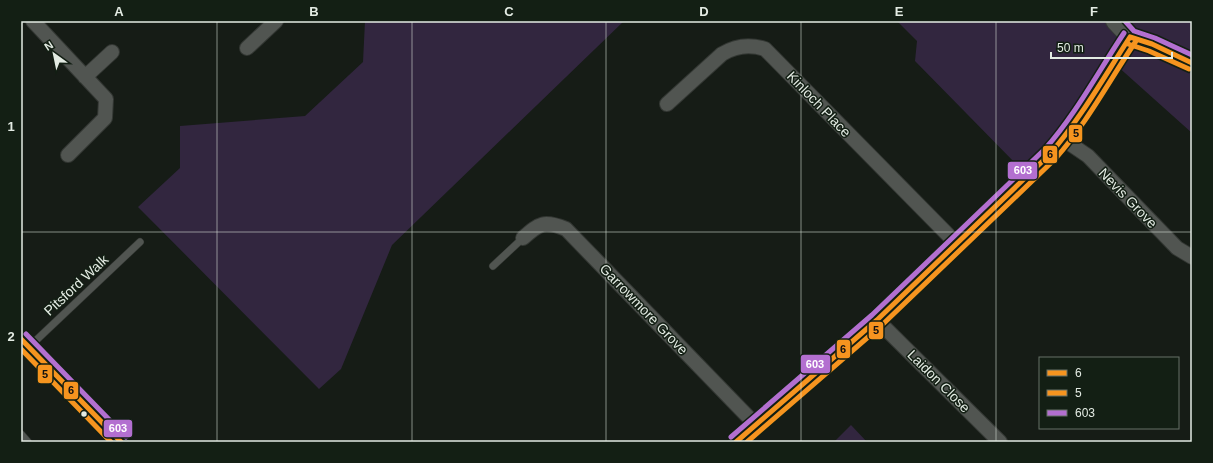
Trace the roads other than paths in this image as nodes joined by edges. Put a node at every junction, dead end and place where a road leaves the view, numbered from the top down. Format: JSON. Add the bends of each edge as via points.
{"nodes":[{"id":1,"x":33,"y":21,"type":"edge"},
{"id":2,"x":276,"y":21,"type":"edge"},
{"id":3,"x":1115,"y":21,"type":"edge"},
{"id":4,"x":1130,"y":37,"type":"junction"},
{"id":5,"x":247,"y":48,"type":"dead end"},
{"id":6,"x":112,"y":52,"type":"dead end"},
{"id":7,"x":1192,"y":63,"type":"edge"},
{"id":8,"x":85,"y":77,"type":"junction"},
{"id":9,"x":667,"y":104,"type":"dead end"},
{"id":10,"x":1063,"y":139,"type":"junction"},
{"id":11,"x":68,"y":155,"type":"dead end"},
{"id":12,"x":523,"y":238,"type":"joint"},
{"id":13,"x":140,"y":242,"type":"dead end"},
{"id":14,"x":957,"y":244,"type":"junction"},
{"id":15,"x":1192,"y":257,"type":"edge"},
{"id":16,"x":493,"y":266,"type":"dead end"},
{"id":17,"x":877,"y":320,"type":"junction"},
{"id":18,"x":25,"y":343,"type":"edge"},
{"id":19,"x":756,"y":425,"type":"junction"},
{"id":20,"x":21,"y":434,"type":"edge"},
{"id":21,"x":28,"y":442,"type":"edge"},
{"id":22,"x":121,"y":442,"type":"edge"},
{"id":23,"x":736,"y":442,"type":"edge"},
{"id":24,"x":1000,"y":442,"type":"edge"}],
"edges":[{"from":1,"to":8,"type":"street"},
{"from":2,"to":5,"type":"street"},
{"from":3,"to":4,"type":"street"},
{"from":4,"to":7,"type":"street","via":[[1152,44]]},
{"from":4,"to":10,"type":"street"},
{"from":6,"to":8,"type":"street"},
{"from":8,"to":11,"type":"street","via":[[106,98],[105,118]]},
{"from":9,"to":14,"type":"street","name":"Kinloch Place","via":[[722,54],[744,46],[765,49]]},
{"from":10,"to":14,"type":"street"},
{"from":10,"to":15,"type":"street","name":"Nevis Grove","via":[[1088,156],[1177,248]]},
{"from":12,"to":16,"type":"lane"},
{"from":12,"to":19,"type":"street","name":"Garrowmore Grove","via":[[537,226],[552,223],[566,229]]},
{"from":13,"to":18,"type":"lane","name":"Pitsford Walk"},
{"from":14,"to":17,"type":"street"},
{"from":17,"to":19,"type":"street"},
{"from":17,"to":24,"type":"street","name":"Laidon Close"},
{"from":18,"to":22,"type":"street"},
{"from":19,"to":23,"type":"street"},
{"from":20,"to":21,"type":"lane"}]}
